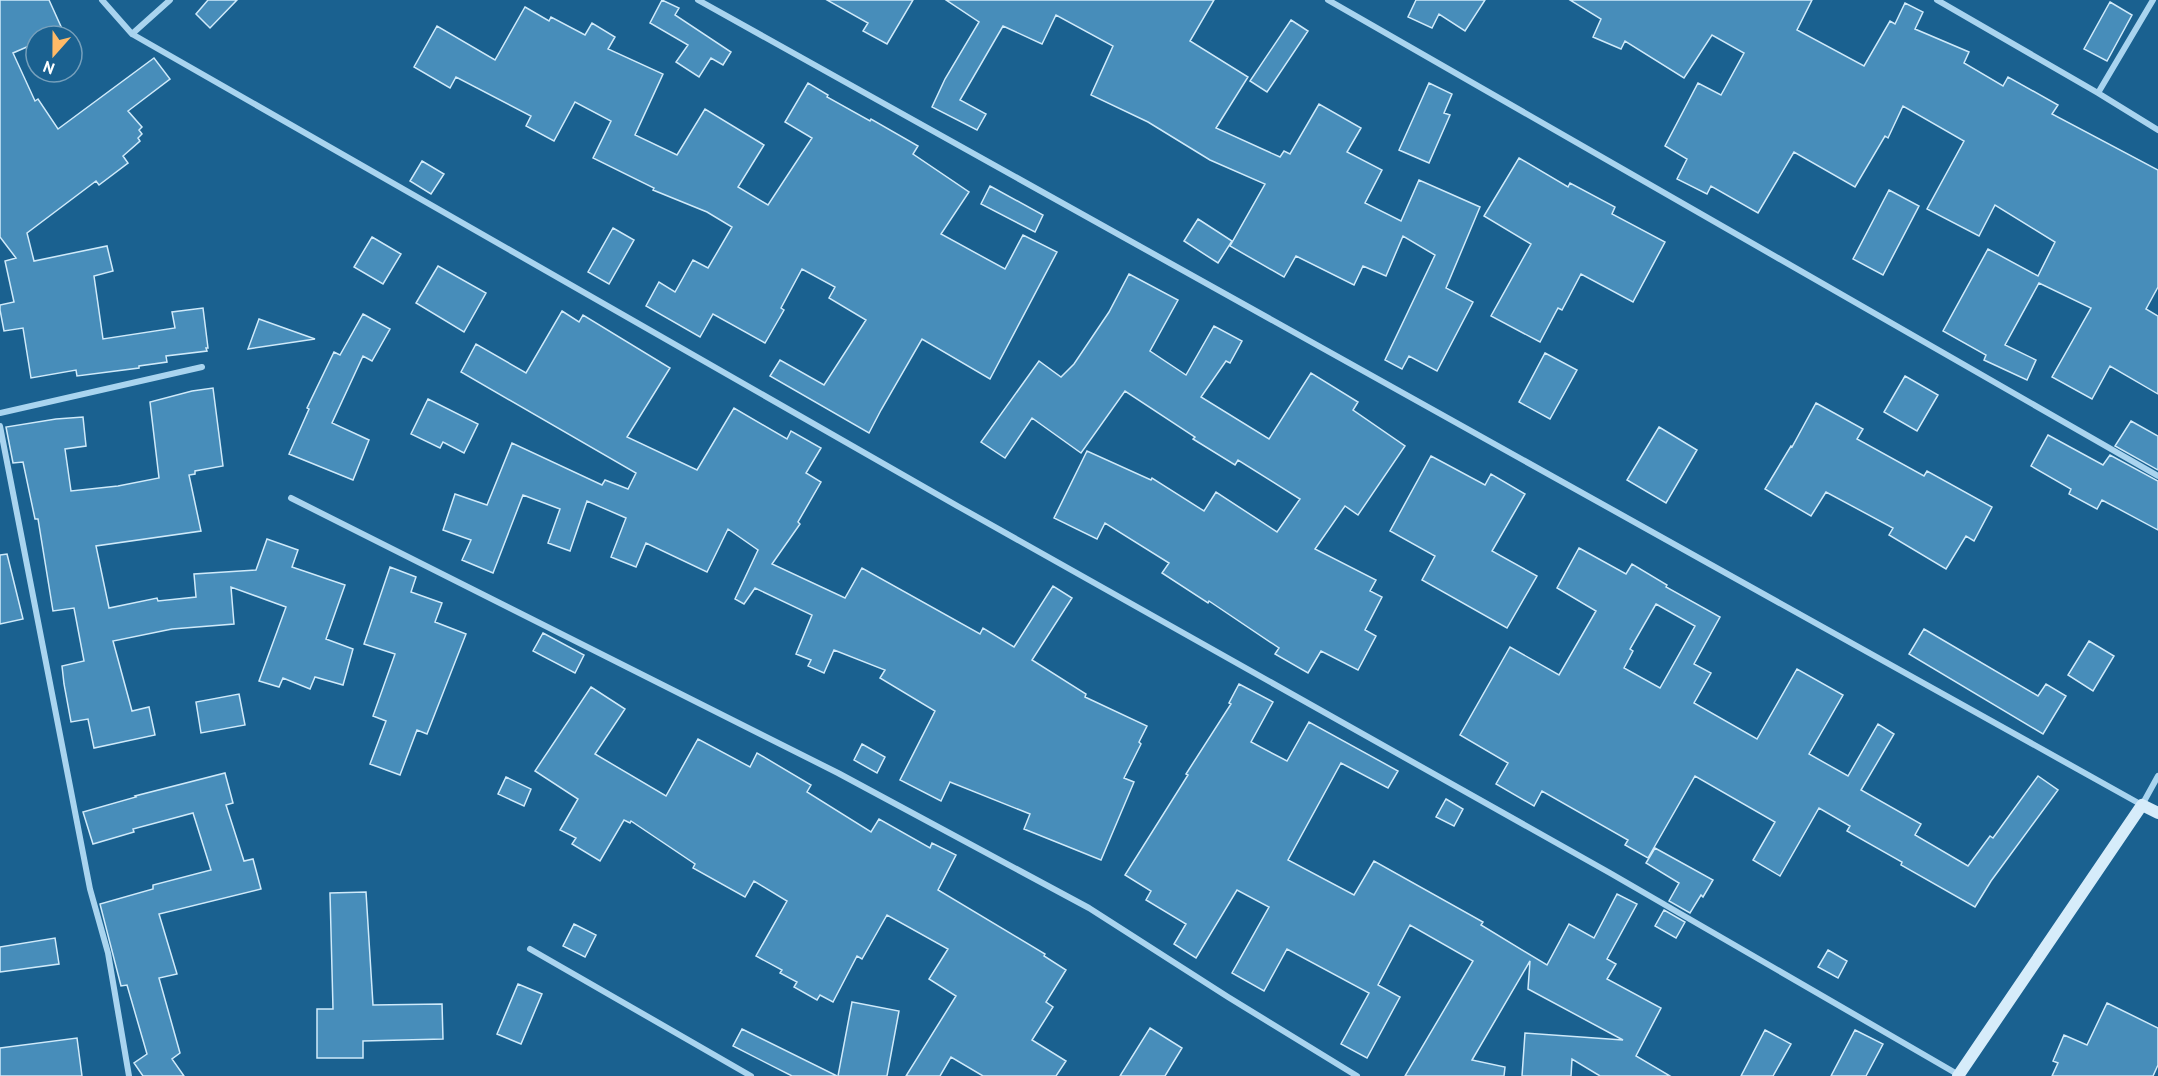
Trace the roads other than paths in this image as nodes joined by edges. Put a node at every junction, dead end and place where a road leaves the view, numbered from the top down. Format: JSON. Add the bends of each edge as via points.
{"nodes":[{"id":1,"x":102,"y":0,"type":"edge"},
{"id":2,"x":170,"y":0,"type":"edge"},
{"id":3,"x":698,"y":0,"type":"edge"},
{"id":4,"x":1328,"y":0,"type":"edge"},
{"id":5,"x":1937,"y":0,"type":"edge"},
{"id":6,"x":2153,"y":0,"type":"edge"},
{"id":7,"x":132,"y":34,"type":"junction"},
{"id":8,"x":2098,"y":93,"type":"junction"},
{"id":9,"x":2158,"y":130,"type":"edge"},
{"id":10,"x":202,"y":367,"type":"dead end"},
{"id":11,"x":0,"y":413,"type":"edge"},
{"id":12,"x":0,"y":426,"type":"edge"},
{"id":13,"x":2158,"y":476,"type":"edge"},
{"id":14,"x":291,"y":498,"type":"dead end"},
{"id":15,"x":2158,"y":776,"type":"edge"},
{"id":16,"x":2142,"y":804,"type":"junction"},
{"id":17,"x":2158,"y":813,"type":"edge"},
{"id":18,"x":530,"y":949,"type":"dead end"},
{"id":19,"x":1958,"y":1075,"type":"edge"},
{"id":20,"x":129,"y":1076,"type":"edge"},
{"id":21,"x":750,"y":1076,"type":"edge"},
{"id":22,"x":1358,"y":1076,"type":"edge"}],
"edges":[{"from":1,"to":7,"type":"street"},
{"from":2,"to":7,"type":"street"},
{"from":3,"to":16,"type":"street"},
{"from":4,"to":13,"type":"street"},
{"from":5,"to":8,"type":"street"},
{"from":6,"to":8,"type":"street"},
{"from":7,"to":19,"type":"street"},
{"from":8,"to":9,"type":"street"},
{"from":10,"to":11,"type":"street"},
{"from":12,"to":20,"type":"street","via":[[90,889],[108,953]]},
{"from":14,"to":22,"type":"street","via":[[838,773],[1079,902]]},
{"from":15,"to":16,"type":"street"},
{"from":16,"to":17,"type":"street"},
{"from":16,"to":19,"type":"street"},
{"from":18,"to":21,"type":"street"}]}
